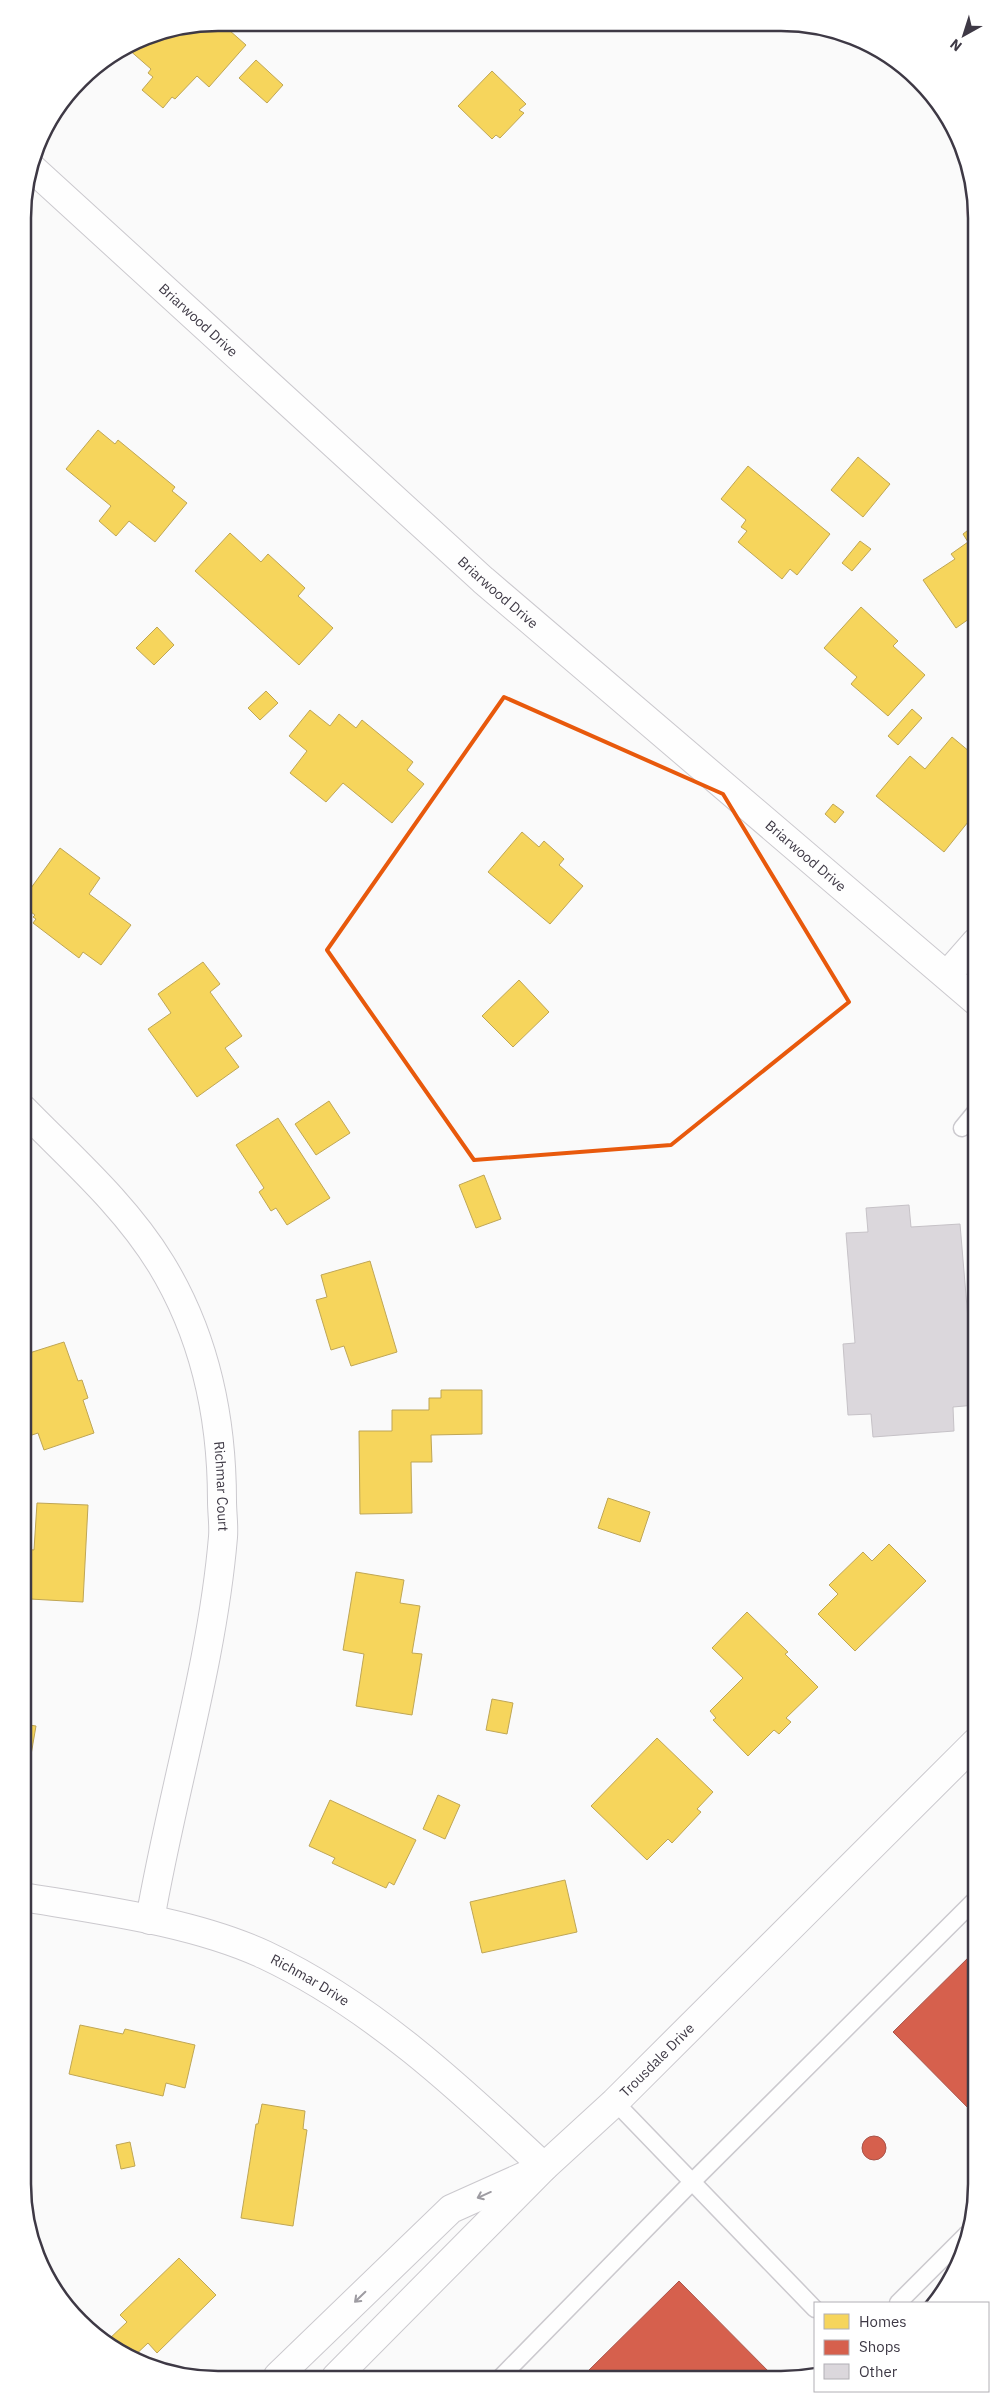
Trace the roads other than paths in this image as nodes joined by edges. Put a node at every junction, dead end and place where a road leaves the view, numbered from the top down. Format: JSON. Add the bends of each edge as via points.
{"nodes":[{"id":1,"x":37,"y":173,"type":"edge"},
{"id":2,"x":968,"y":951,"type":"edge"},
{"id":3,"x":947,"y":975,"type":"junction"},
{"id":4,"x":968,"y":993,"type":"edge"},
{"id":5,"x":31,"y":1117,"type":"edge"},
{"id":6,"x":968,"y":1121,"type":"edge"},
{"id":7,"x":962,"y":1128,"type":"dead end"},
{"id":8,"x":968,"y":1750,"type":"edge"},
{"id":9,"x":31,"y":1898,"type":"edge"},
{"id":10,"x":968,"y":1907,"type":"edge"},
{"id":11,"x":150,"y":1920,"type":"junction"},
{"id":12,"x":615,"y":2102,"type":"junction"},
{"id":13,"x":544,"y":2168,"type":"junction"},
{"id":14,"x":692,"y":2182,"type":"junction"},
{"id":15,"x":958,"y":2243,"type":"edge"},
{"id":16,"x":899,"y":2302,"type":"edge"},
{"id":17,"x":814,"y":2308,"type":"edge"},
{"id":18,"x":283,"y":2371,"type":"edge"},
{"id":19,"x":342,"y":2371,"type":"edge"},
{"id":20,"x":507,"y":2371,"type":"edge"}],
"edges":[{"from":1,"to":3,"type":"street","name":"Briarwood Drive","via":[[483,580]]},
{"from":2,"to":3,"type":"street"},
{"from":3,"to":4,"type":"street","name":"Briarwood Drive"},
{"from":5,"to":11,"type":"street","name":"Richmar Court","via":[[120,1209],[162,1265],[192,1328],[212,1394],[218,1431],[223,1534],[212,1622],[160,1859]]},
{"from":6,"to":7,"type":"lane"},
{"from":8,"to":12,"type":"street","name":"Trousdale Drive"},
{"from":9,"to":11,"type":"street","name":"Richmar Drive"},
{"from":10,"to":14,"type":"lane"},
{"from":11,"to":13,"type":"street","name":"Richmar Drive","via":[[264,1955],[308,1978],[418,2055],[470,2098]]},
{"from":12,"to":13,"type":"street","name":"Trousdale Drive"},
{"from":12,"to":14,"type":"lane"},
{"from":13,"to":18,"type":"street","one_way":true,"via":[[451,2209]]},
{"from":13,"to":19,"type":"street","name":"Trousdale Drive"},
{"from":14,"to":17,"type":"lane"},
{"from":14,"to":20,"type":"lane"},
{"from":15,"to":16,"type":"lane"}]}
